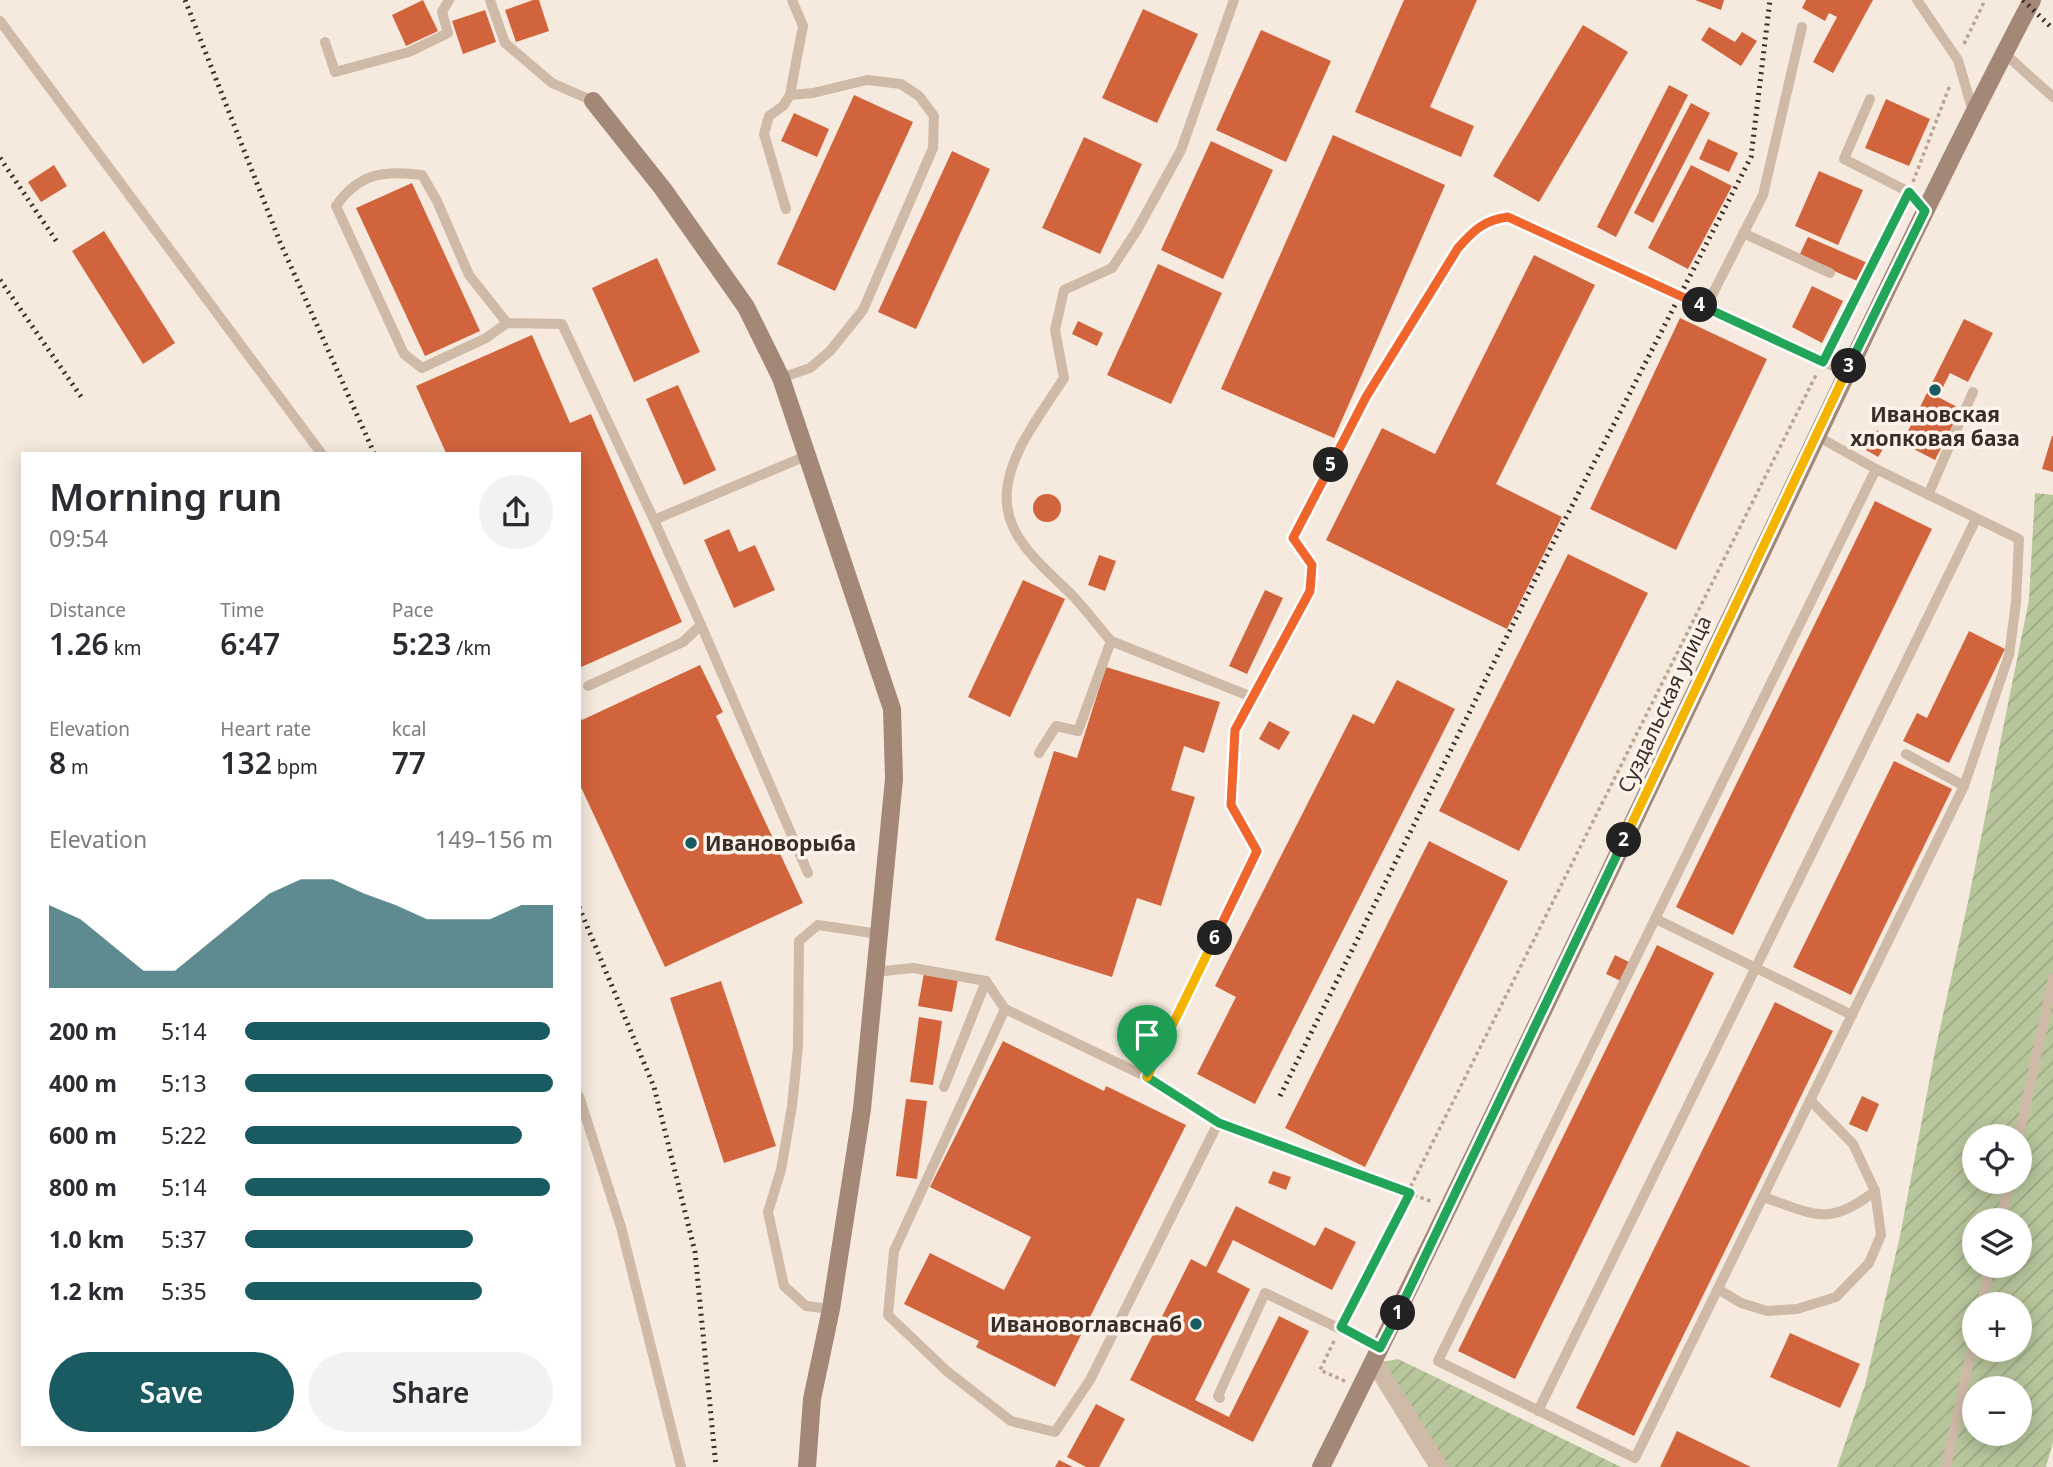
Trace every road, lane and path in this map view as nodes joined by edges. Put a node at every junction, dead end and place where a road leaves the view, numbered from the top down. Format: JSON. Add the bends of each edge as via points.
{"nodes":[{"id":1,"x":449,"y":0,"type":"edge"},
{"id":2,"x":490,"y":0,"type":"edge"},
{"id":3,"x":792,"y":0,"type":"edge"},
{"id":4,"x":1234,"y":0,"type":"edge"},
{"id":5,"x":1917,"y":0,"type":"edge"},
{"id":6,"x":1985,"y":0,"type":"edge"},
{"id":7,"x":2032,"y":0,"type":"edge"},
{"id":8,"x":0,"y":21,"type":"edge"},
{"id":9,"x":1802,"y":27,"type":"dead end"},
{"id":10,"x":325,"y":42,"type":"dead end"},
{"id":11,"x":2005,"y":54,"type":"junction"},
{"id":12,"x":1958,"y":60,"type":"junction"},
{"id":13,"x":790,"y":95,"type":"junction"},
{"id":14,"x":2053,"y":97,"type":"edge"},
{"id":15,"x":1870,"y":99,"type":"dead end"},
{"id":16,"x":593,"y":101,"type":"joint"},
{"id":17,"x":1973,"y":112,"type":"junction"},
{"id":18,"x":1909,"y":192,"type":"junction"},
{"id":19,"x":786,"y":209,"type":"dead end"},
{"id":20,"x":1925,"y":211,"type":"junction"},
{"id":21,"x":1743,"y":233,"type":"junction"},
{"id":22,"x":1830,"y":273,"type":"dead end"},
{"id":23,"x":1706,"y":307,"type":"junction"},
{"id":24,"x":507,"y":323,"type":"junction"},
{"id":25,"x":1823,"y":362,"type":"junction"},
{"id":26,"x":1846,"y":372,"type":"junction"},
{"id":27,"x":781,"y":378,"type":"junction"},
{"id":28,"x":1973,"y":392,"type":"dead end"},
{"id":29,"x":1817,"y":436,"type":"junction"},
{"id":30,"x":320,"y":452,"type":"edge"},
{"id":31,"x":806,"y":456,"type":"junction"},
{"id":32,"x":1876,"y":470,"type":"junction"},
{"id":33,"x":1928,"y":495,"type":"junction"},
{"id":34,"x":1976,"y":519,"type":"junction"},
{"id":35,"x":654,"y":520,"type":"junction"},
{"id":36,"x":701,"y":625,"type":"junction"},
{"id":37,"x":1111,"y":641,"type":"junction"},
{"id":38,"x":588,"y":686,"type":"dead end"},
{"id":39,"x":1252,"y":697,"type":"junction"},
{"id":40,"x":1039,"y":753,"type":"dead end"},
{"id":41,"x":1906,"y":754,"type":"dead end"},
{"id":42,"x":1964,"y":786,"type":"junction"},
{"id":43,"x":808,"y":873,"type":"dead end"},
{"id":44,"x":1656,"y":919,"type":"junction"},
{"id":45,"x":879,"y":934,"type":"junction"},
{"id":46,"x":1756,"y":968,"type":"junction"},
{"id":47,"x":874,"y":972,"type":"junction"},
{"id":48,"x":2053,"y":979,"type":"edge"},
{"id":49,"x":986,"y":981,"type":"junction"},
{"id":50,"x":1005,"y":1009,"type":"junction"},
{"id":51,"x":1852,"y":1015,"type":"junction"},
{"id":52,"x":1147,"y":1077,"type":"junction"},
{"id":53,"x":944,"y":1087,"type":"dead end"},
{"id":54,"x":1810,"y":1100,"type":"junction"},
{"id":55,"x":581,"y":1102,"type":"edge"},
{"id":56,"x":1219,"y":1123,"type":"junction"},
{"id":57,"x":2022,"y":1124,"type":"edge"},
{"id":58,"x":1875,"y":1191,"type":"junction"},
{"id":59,"x":1410,"y":1193,"type":"junction"},
{"id":60,"x":1763,"y":1197,"type":"junction"},
{"id":61,"x":1449,"y":1208,"type":"junction"},
{"id":62,"x":1718,"y":1289,"type":"junction"},
{"id":63,"x":831,"y":1309,"type":"junction"},
{"id":64,"x":1341,"y":1327,"type":"junction"},
{"id":65,"x":1377,"y":1355,"type":"junction"},
{"id":66,"x":1969,"y":1362,"type":"edge"},
{"id":67,"x":1361,"y":1388,"type":"junction"},
{"id":68,"x":1220,"y":1398,"type":"dead end"},
{"id":69,"x":1538,"y":1410,"type":"junction"},
{"id":70,"x":681,"y":1467,"type":"edge"},
{"id":71,"x":807,"y":1467,"type":"edge"},
{"id":72,"x":1321,"y":1467,"type":"edge"},
{"id":73,"x":1439,"y":1467,"type":"edge"},
{"id":74,"x":1945,"y":1467,"type":"edge"}],
"edges":[{"from":1,"to":10,"type":"lane","via":[[442,12],[448,33],[409,52],[335,72]]},
{"from":2,"to":16,"type":"lane","via":[[505,43],[552,83]]},
{"from":3,"to":13,"type":"lane","via":[[803,26]]},
{"from":4,"to":37,"type":"lane","via":[[1181,150],[1137,230],[1112,268],[1064,290],[1055,330],[1064,378],[1021,446],[1007,484],[1007,520],[1021,547],[1071,594]]},
{"from":5,"to":12,"type":"lane"},
{"from":6,"to":12,"type":"path"},
{"from":7,"to":11,"type":"main road","name":"Суздальская улица"},
{"from":8,"to":30,"type":"lane"},
{"from":9,"to":21,"type":"lane","via":[[1763,195]]},
{"from":11,"to":14,"type":"lane"},
{"from":11,"to":17,"type":"main road","name":"Суздальская улица"},
{"from":12,"to":17,"type":"lane"},
{"from":12,"to":18,"type":"path"},
{"from":13,"to":19,"type":"lane","via":[[769,116],[764,134]]},
{"from":13,"to":27,"type":"lane","via":[[867,80],[901,84],[919,96],[934,116],[933,148],[863,310],[810,369]]},
{"from":15,"to":18,"type":"lane","via":[[1844,159]]},
{"from":16,"to":27,"type":"main road","via":[[663,189],[746,307]]},
{"from":17,"to":20,"type":"main road","name":"Суздальская улица"},
{"from":18,"to":20,"type":"lane"},
{"from":18,"to":25,"type":"path"},
{"from":20,"to":26,"type":"main road","name":"Суздальская улица"},
{"from":21,"to":22,"type":"lane"},
{"from":21,"to":23,"type":"lane"},
{"from":23,"to":25,"type":"lane"},
{"from":23,"to":39,"type":"lane","via":[[1508,217],[1490,219],[1477,227],[1458,248],[1366,397],[1293,538],[1312,565],[1310,591]]},
{"from":24,"to":24,"type":"lane","via":[[422,369],[404,354],[336,206],[348,189],[392,172],[422,175],[468,275]]},
{"from":24,"to":35,"type":"lane","via":[[562,324]]},
{"from":25,"to":26,"type":"lane"},
{"from":25,"to":59,"type":"path"},
{"from":26,"to":29,"type":"main road","name":"Суздальская улица"},
{"from":27,"to":31,"type":"main road"},
{"from":28,"to":33,"type":"lane"},
{"from":29,"to":32,"type":"lane"},
{"from":29,"to":61,"type":"main road","name":"Суздальская улица"},
{"from":31,"to":35,"type":"lane"},
{"from":31,"to":45,"type":"main road","via":[[892,709],[894,779]]},
{"from":32,"to":33,"type":"lane"},
{"from":32,"to":44,"type":"lane"},
{"from":33,"to":34,"type":"lane"},
{"from":34,"to":42,"type":"lane","via":[[2019,539],[2017,603],[2009,655]]},
{"from":34,"to":46,"type":"lane"},
{"from":35,"to":36,"type":"lane"},
{"from":36,"to":38,"type":"lane","via":[[683,642]]},
{"from":36,"to":43,"type":"lane"},
{"from":37,"to":39,"type":"lane"},
{"from":37,"to":40,"type":"lane","via":[[1078,731],[1056,726]]},
{"from":39,"to":52,"type":"lane","via":[[1235,730],[1231,805],[1257,851]]},
{"from":41,"to":42,"type":"lane"},
{"from":42,"to":51,"type":"lane"},
{"from":44,"to":46,"type":"lane"},
{"from":44,"to":69,"type":"lane","via":[[1438,1362]]},
{"from":45,"to":47,"type":"main road"},
{"from":45,"to":63,"type":"lane","via":[[818,925],[799,941],[792,1106],[768,1212],[784,1286],[806,1306]]},
{"from":46,"to":51,"type":"lane"},
{"from":46,"to":69,"type":"lane"},
{"from":47,"to":49,"type":"lane","via":[[913,968]]},
{"from":47,"to":63,"type":"main road","via":[[862,1109]]},
{"from":48,"to":57,"type":"lane"},
{"from":49,"to":50,"type":"lane"},
{"from":49,"to":53,"type":"lane"},
{"from":50,"to":52,"type":"lane"},
{"from":50,"to":56,"type":"lane","via":[[894,1251],[888,1315],[948,1372],[1011,1421],[1055,1432],[1090,1380]]},
{"from":51,"to":54,"type":"lane"},
{"from":52,"to":56,"type":"lane"},
{"from":54,"to":58,"type":"lane","via":[[1853,1144]]},
{"from":54,"to":60,"type":"lane"},
{"from":55,"to":70,"type":"lane","via":[[621,1227]]},
{"from":56,"to":59,"type":"path"},
{"from":58,"to":60,"type":"lane","via":[[1851,1210],[1824,1217]]},
{"from":58,"to":62,"type":"lane","via":[[1881,1235],[1870,1263],[1836,1297],[1797,1309],[1767,1311]]},
{"from":59,"to":61,"type":"path"},
{"from":59,"to":64,"type":"path"},
{"from":60,"to":62,"type":"lane"},
{"from":61,"to":65,"type":"main road","name":"Суздальская улица"},
{"from":62,"to":69,"type":"lane","via":[[1635,1458]]},
{"from":63,"to":71,"type":"main road","via":[[812,1399]]},
{"from":64,"to":65,"type":"lane"},
{"from":64,"to":67,"type":"path","via":[[1320,1370]]},
{"from":64,"to":68,"type":"lane","via":[[1265,1293],[1217,1396]]},
{"from":65,"to":67,"type":"main road","name":"Суздальская улица"},
{"from":65,"to":73,"type":"street"},
{"from":66,"to":74,"type":"lane"},
{"from":67,"to":72,"type":"main road","name":"Суздальская улица"}]}
